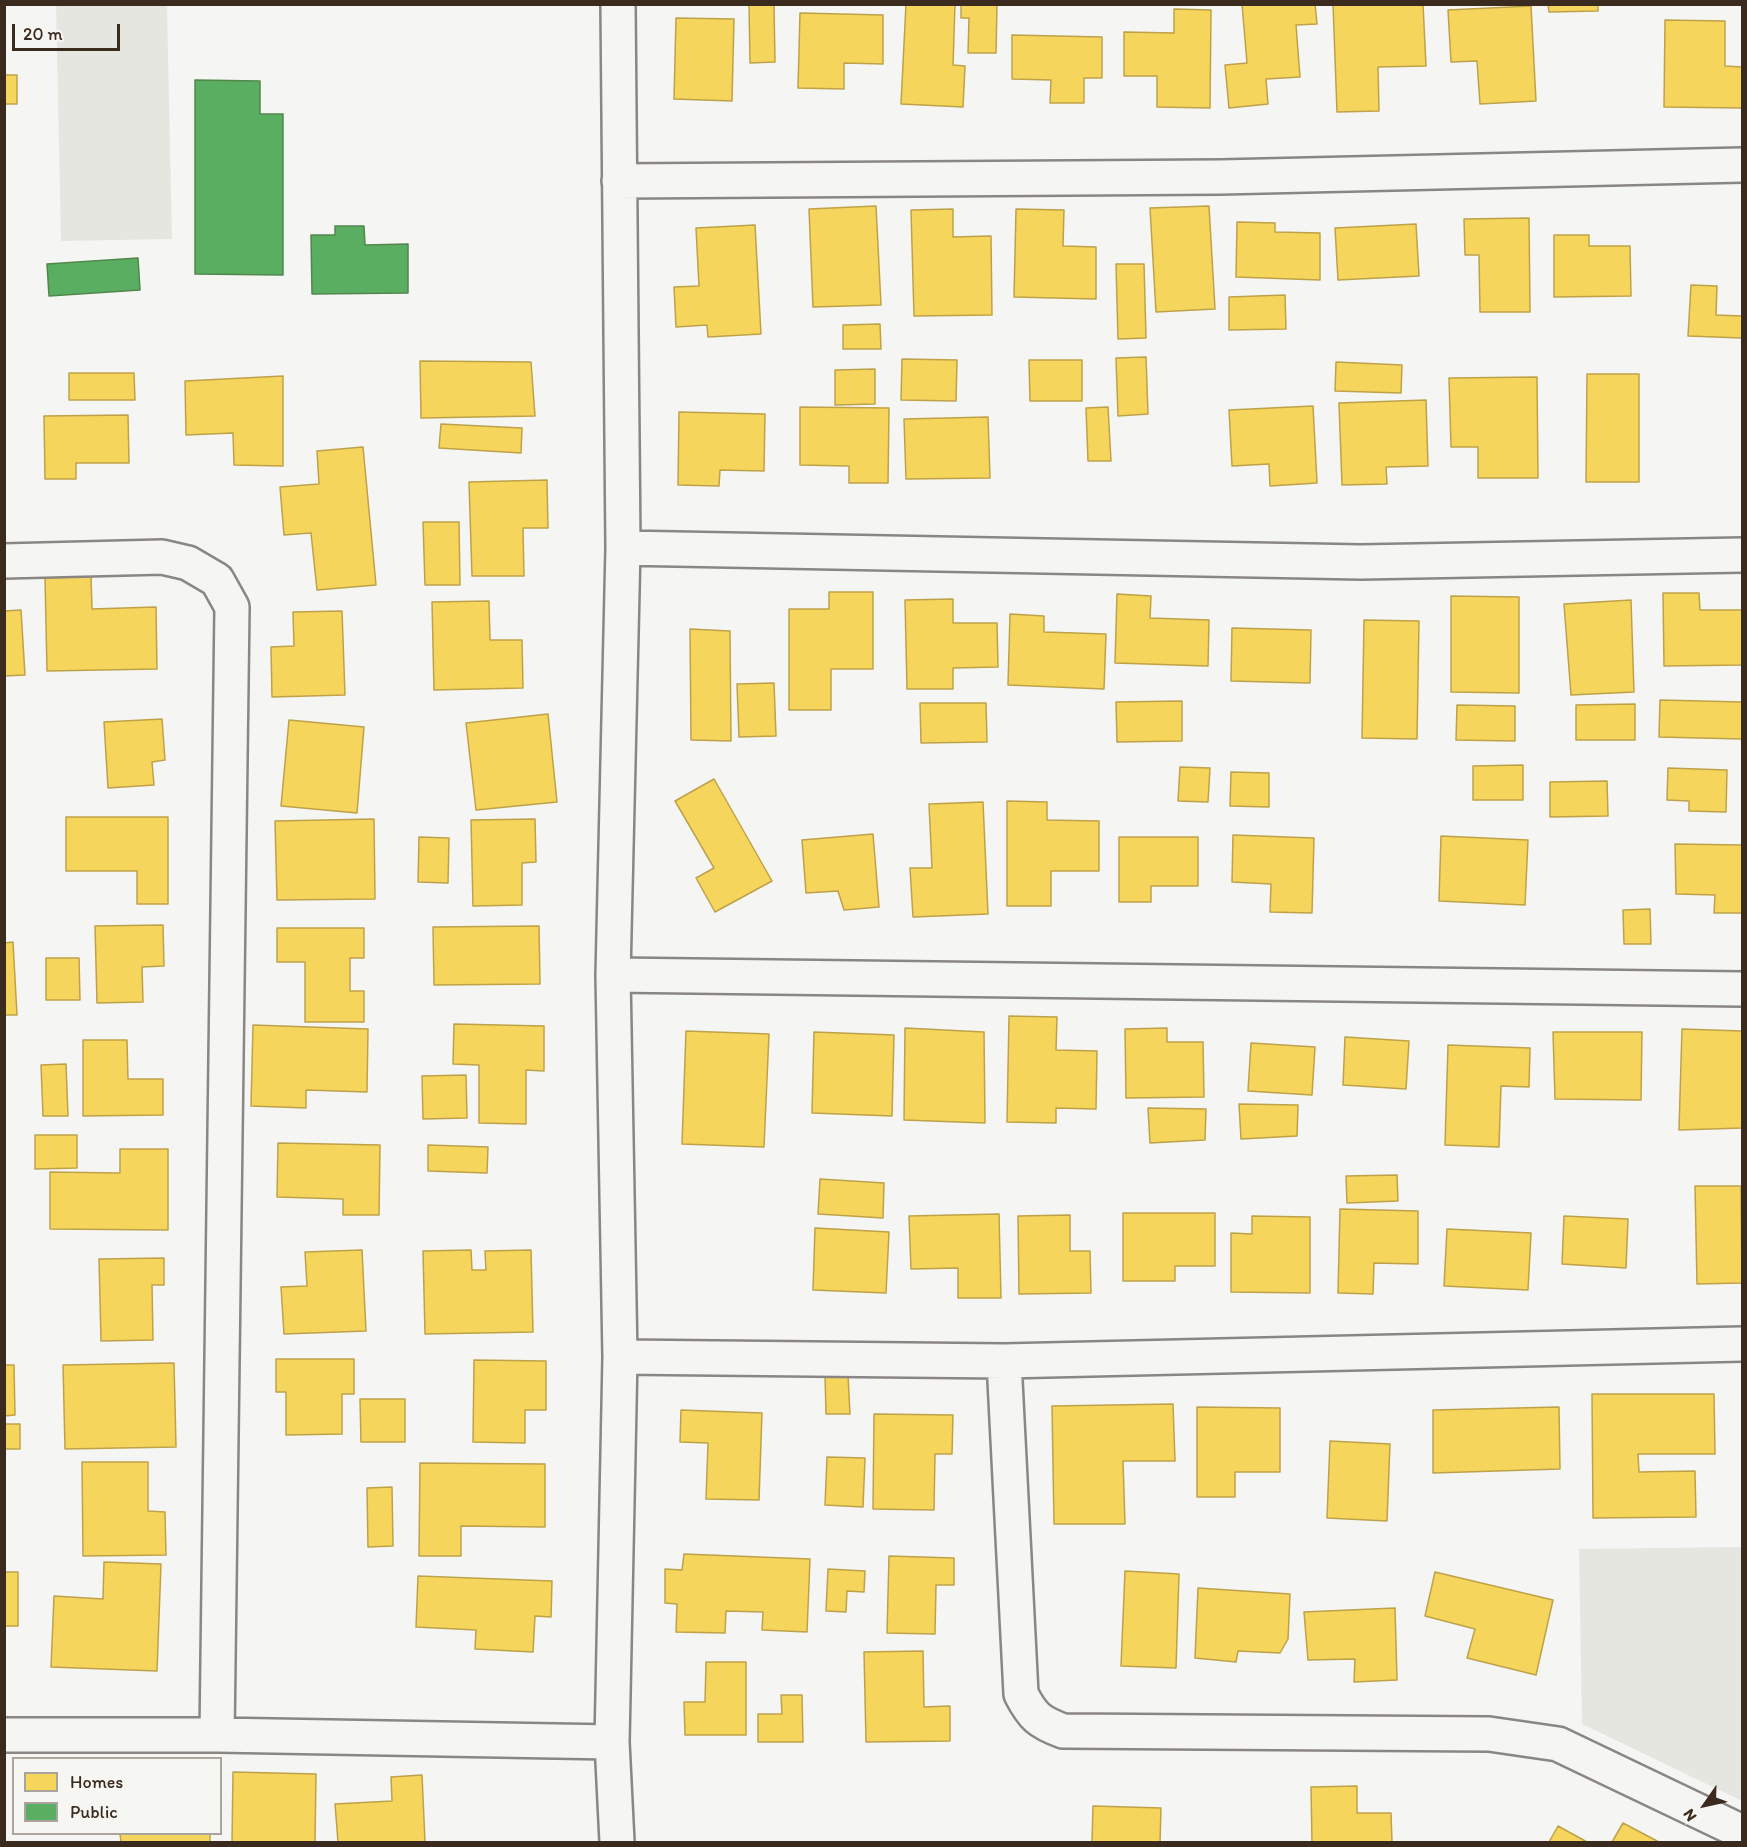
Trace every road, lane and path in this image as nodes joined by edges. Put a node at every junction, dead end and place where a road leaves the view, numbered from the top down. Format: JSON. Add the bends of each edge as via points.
{"nodes":[{"id":1,"x":618,"y":4,"type":"edge"},
{"id":2,"x":1743,"y":165,"type":"edge"},
{"id":3,"x":619,"y":181,"type":"junction"},
{"id":4,"x":623,"y":548,"type":"junction"},
{"id":5,"x":1743,"y":555,"type":"edge"},
{"id":6,"x":4,"y":561,"type":"edge"},
{"id":7,"x":613,"y":975,"type":"junction"},
{"id":8,"x":1743,"y":989,"type":"edge"},
{"id":9,"x":1743,"y":1344,"type":"edge"},
{"id":10,"x":620,"y":1357,"type":"junction"},
{"id":11,"x":1004,"y":1361,"type":"junction"},
{"id":12,"x":217,"y":1735,"type":"junction"},
{"id":13,"x":4,"y":1736,"type":"edge"},
{"id":14,"x":612,"y":1742,"type":"junction"},
{"id":15,"x":1743,"y":1832,"type":"edge"},
{"id":16,"x":616,"y":1842,"type":"edge"}],
"edges":[{"from":1,"to":3,"type":"street"},
{"from":2,"to":3,"type":"street","via":[[1232,177]]},
{"from":3,"to":4,"type":"street"},
{"from":4,"to":5,"type":"street","via":[[1361,562]]},
{"from":4,"to":7,"type":"street"},
{"from":6,"to":12,"type":"street","via":[[162,557],[188,563],[217,580],[232,607]]},
{"from":7,"to":8,"type":"street"},
{"from":7,"to":10,"type":"street"},
{"from":9,"to":11,"type":"street"},
{"from":10,"to":11,"type":"street"},
{"from":10,"to":14,"type":"street"},
{"from":11,"to":15,"type":"street","via":[[1021,1694],[1043,1724],[1063,1731],[1489,1734],[1558,1744]]},
{"from":12,"to":13,"type":"street"},
{"from":12,"to":14,"type":"street"},
{"from":14,"to":16,"type":"street"}]}
